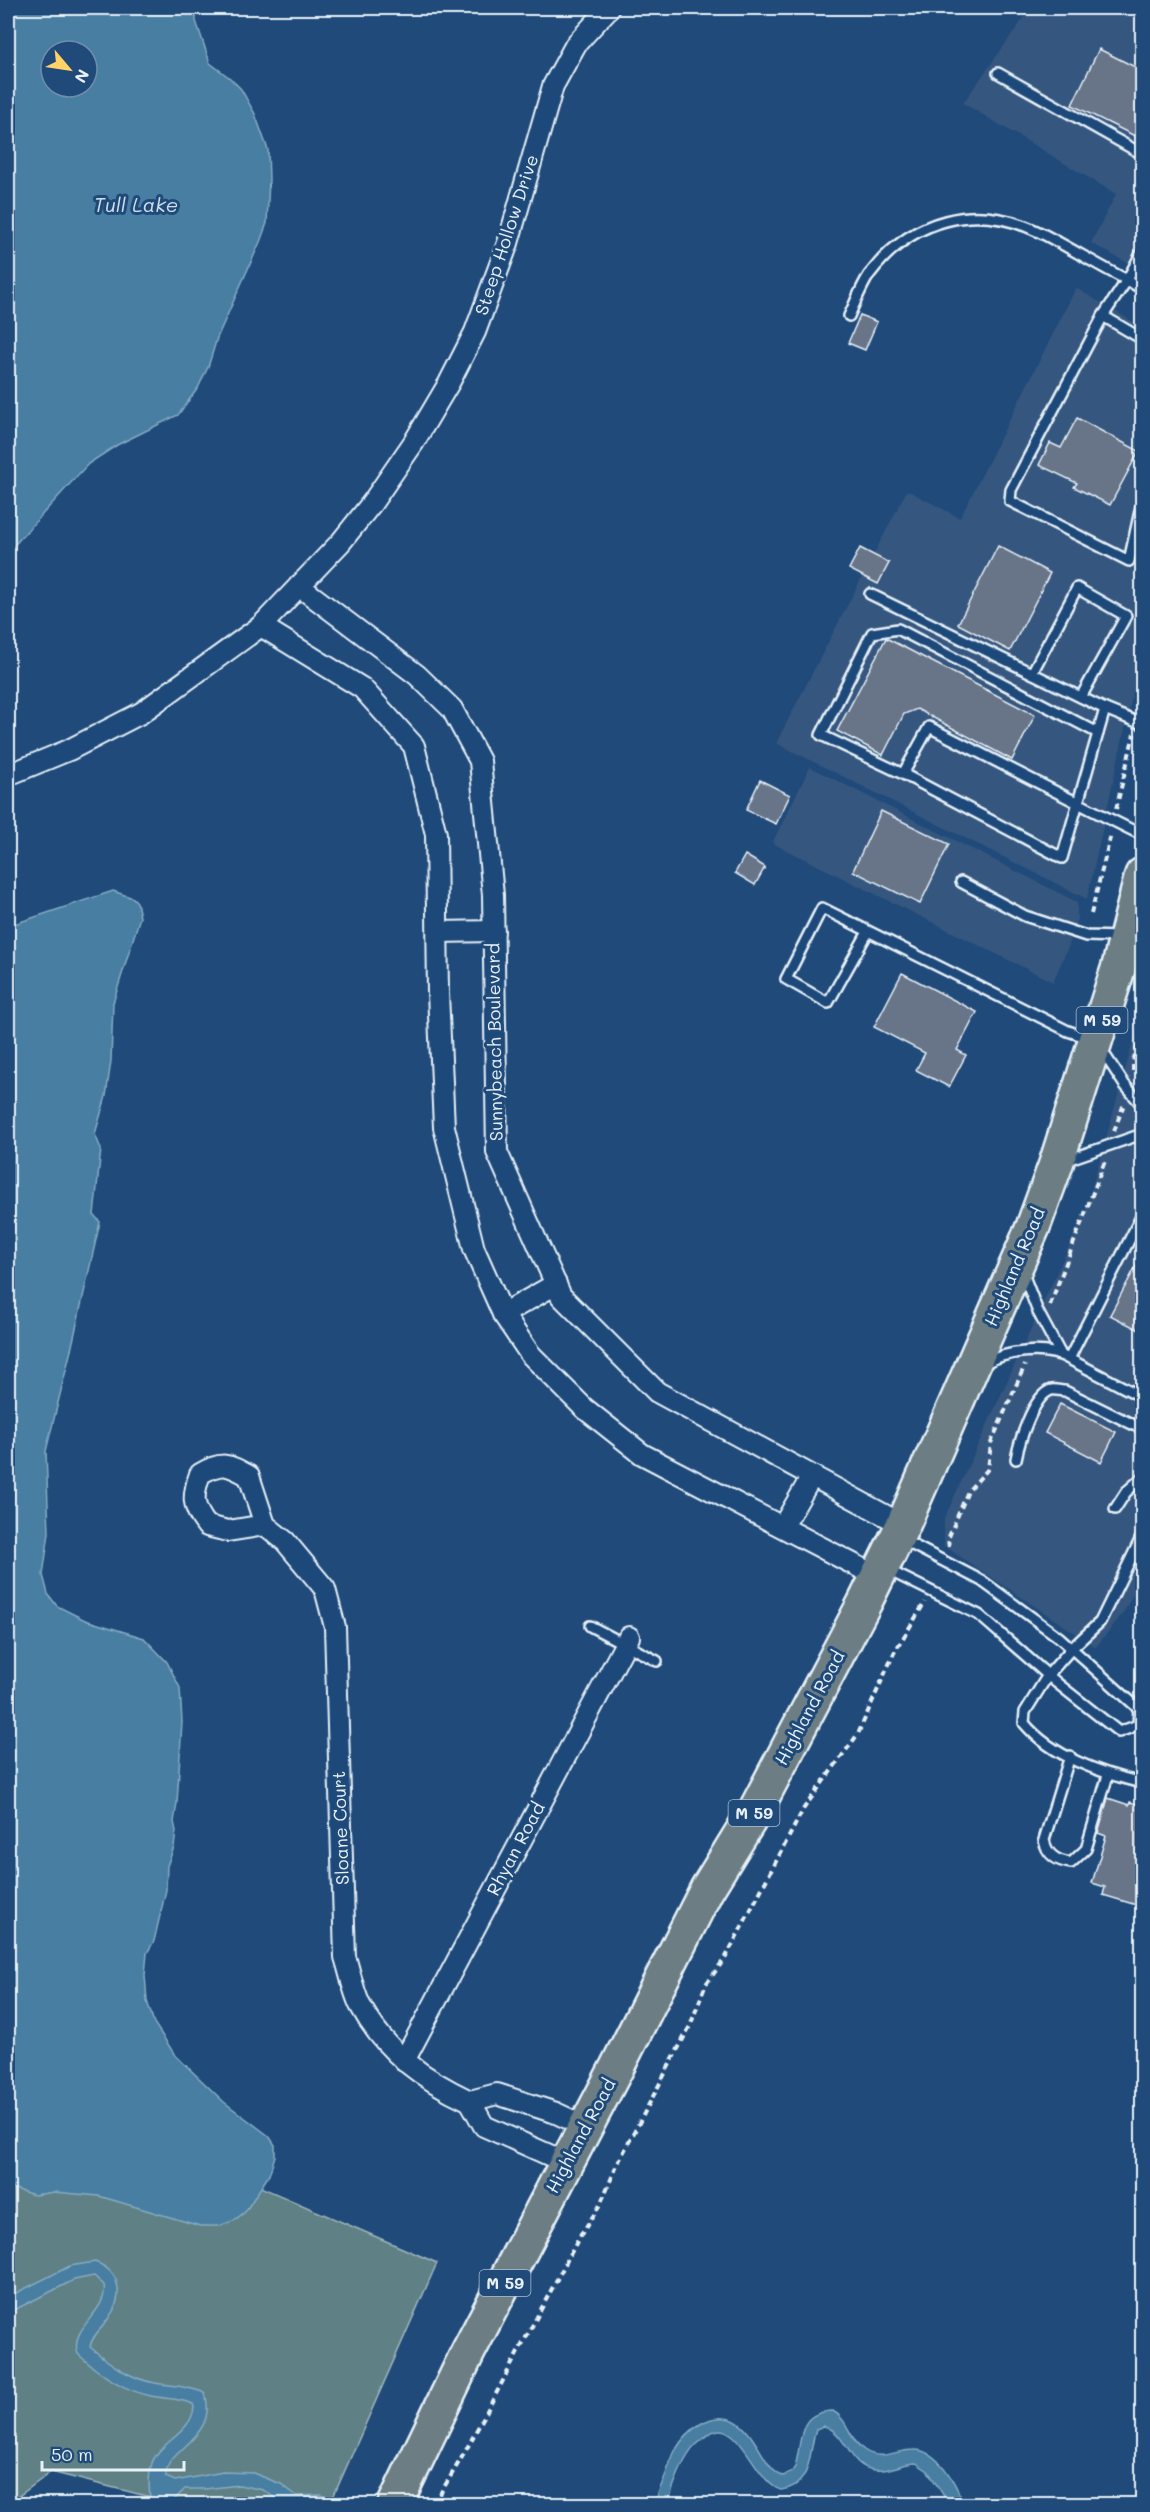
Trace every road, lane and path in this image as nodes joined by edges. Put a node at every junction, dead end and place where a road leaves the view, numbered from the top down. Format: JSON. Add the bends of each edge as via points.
{"nodes":[{"id":1,"x":609,"y":8,"type":"edge"},
{"id":2,"x":998,"y":73,"type":"dead end"},
{"id":3,"x":1143,"y":154,"type":"edge"},
{"id":4,"x":1143,"y":252,"type":"edge"},
{"id":5,"x":1127,"y":280,"type":"junction"},
{"id":6,"x":1143,"y":289,"type":"edge"},
{"id":7,"x":849,"y":316,"type":"dead end"},
{"id":8,"x":1102,"y":316,"type":"junction"},
{"id":9,"x":1143,"y":339,"type":"edge"},
{"id":10,"x":1143,"y":502,"type":"edge"},
{"id":11,"x":299,"y":586,"type":"junction"},
{"id":12,"x":870,"y":594,"type":"dead end"},
{"id":13,"x":261,"y":626,"type":"junction"},
{"id":14,"x":1032,"y":673,"type":"junction"},
{"id":15,"x":1143,"y":693,"type":"edge"},
{"id":16,"x":1081,"y":697,"type":"junction"},
{"id":17,"x":1105,"y":709,"type":"junction"},
{"id":18,"x":1140,"y":723,"type":"edge"},
{"id":19,"x":1098,"y":733,"type":"junction"},
{"id":20,"x":903,"y":774,"type":"junction"},
{"id":21,"x":8,"y":775,"type":"edge"},
{"id":22,"x":1078,"y":803,"type":"junction"},
{"id":23,"x":1114,"y":821,"type":"junction"},
{"id":24,"x":1143,"y":835,"type":"edge"},
{"id":25,"x":1143,"y":875,"type":"edge"},
{"id":26,"x":961,"y":882,"type":"dead end"},
{"id":27,"x":1091,"y":914,"type":"dead end"},
{"id":28,"x":494,"y":931,"type":"junction"},
{"id":29,"x":438,"y":932,"type":"junction"},
{"id":30,"x":868,"y":932,"type":"junction"},
{"id":31,"x":1126,"y":938,"type":"junction"},
{"id":32,"x":1143,"y":1032,"type":"edge"},
{"id":33,"x":1095,"y":1041,"type":"junction"},
{"id":34,"x":1129,"y":1089,"type":"junction"},
{"id":35,"x":1143,"y":1105,"type":"edge"},
{"id":36,"x":1143,"y":1134,"type":"edge"},
{"id":37,"x":1110,"y":1146,"type":"junction"},
{"id":38,"x":1056,"y":1164,"type":"junction"},
{"id":39,"x":1143,"y":1215,"type":"edge"},
{"id":40,"x":1018,"y":1262,"type":"junction"},
{"id":41,"x":556,"y":1284,"type":"junction"},
{"id":42,"x":503,"y":1314,"type":"junction"},
{"id":43,"x":1043,"y":1322,"type":"junction"},
{"id":44,"x":1030,"y":1353,"type":"junction"},
{"id":45,"x":1060,"y":1353,"type":"junction"},
{"id":46,"x":1069,"y":1359,"type":"junction"},
{"id":47,"x":972,"y":1370,"type":"junction"},
{"id":48,"x":1143,"y":1397,"type":"edge"},
{"id":49,"x":1143,"y":1429,"type":"edge"},
{"id":50,"x":1016,"y":1459,"type":"dead end"},
{"id":51,"x":812,"y":1476,"type":"junction"},
{"id":52,"x":1143,"y":1478,"type":"edge"},
{"id":53,"x":1115,"y":1509,"type":"dead end"},
{"id":54,"x":265,"y":1525,"type":"dead end"},
{"id":55,"x":783,"y":1526,"type":"junction"},
{"id":56,"x":900,"y":1531,"type":"junction"},
{"id":57,"x":1143,"y":1536,"type":"edge"},
{"id":58,"x":945,"y":1562,"type":"junction"},
{"id":59,"x":881,"y":1572,"type":"junction"},
{"id":60,"x":931,"y":1591,"type":"junction"},
{"id":61,"x":590,"y":1626,"type":"dead end"},
{"id":62,"x":627,"y":1641,"type":"junction"},
{"id":63,"x":1072,"y":1648,"type":"junction"},
{"id":64,"x":657,"y":1661,"type":"dead end"},
{"id":65,"x":1048,"y":1675,"type":"junction"},
{"id":66,"x":1140,"y":1726,"type":"edge"},
{"id":67,"x":1070,"y":1756,"type":"junction"},
{"id":68,"x":1108,"y":1775,"type":"junction"},
{"id":69,"x":1143,"y":1783,"type":"edge"},
{"id":70,"x":404,"y":2061,"type":"junction"},
{"id":71,"x":470,"y":2101,"type":"junction"},
{"id":72,"x":586,"y":2127,"type":"junction"},
{"id":73,"x":567,"y":2163,"type":"junction"},
{"id":74,"x":395,"y":2505,"type":"edge"},
{"id":75,"x":434,"y":2505,"type":"edge"}],
"edges":[{"from":1,"to":11,"type":"street","name":"Steep Hollow Drive","via":[[576,44],[553,86],[504,254],[475,332],[450,383],[372,503]]},
{"from":2,"to":3,"type":"lane"},
{"from":4,"to":5,"type":"lane"},
{"from":5,"to":6,"type":"lane"},
{"from":5,"to":7,"type":"lane","via":[[1038,232],[1005,220],[971,217],[916,231],[894,248],[868,276]]},
{"from":5,"to":8,"type":"lane"},
{"from":8,"to":9,"type":"lane"},
{"from":8,"to":10,"type":"lane","via":[[1011,490],[1010,501],[1130,561]]},
{"from":11,"to":13,"type":"street","name":"Steep Hollow Drive"},
{"from":11,"to":28,"type":"street","name":"Sunnybeach Boulevard","via":[[417,675],[452,709],[480,761]]},
{"from":12,"to":14,"type":"lane"},
{"from":13,"to":21,"type":"street","name":"Steep Hollow Drive","via":[[141,713],[69,750]]},
{"from":13,"to":29,"type":"street","via":[[362,688],[414,746],[436,834]]},
{"from":14,"to":16,"type":"lane"},
{"from":14,"to":16,"type":"lane","via":[[1077,588],[1126,616]]},
{"from":15,"to":18,"type":"path"},
{"from":16,"to":17,"type":"lane"},
{"from":17,"to":18,"type":"lane"},
{"from":17,"to":19,"type":"lane"},
{"from":18,"to":23,"type":"path"},
{"from":19,"to":20,"type":"lane","via":[[898,629],[873,633],[821,735]]},
{"from":19,"to":22,"type":"lane"},
{"from":20,"to":22,"type":"lane","via":[[929,727]]},
{"from":20,"to":22,"type":"lane","via":[[1062,858]]},
{"from":22,"to":23,"type":"lane"},
{"from":23,"to":24,"type":"lane"},
{"from":23,"to":27,"type":"path"},
{"from":25,"to":31,"type":"highway","name":"Highland Road","number":"M 59"},
{"from":26,"to":31,"type":"lane","via":[[1025,916],[1086,936]]},
{"from":28,"to":29,"type":"street","name":"Sunnybeach Boulevard"},
{"from":28,"to":41,"type":"street","name":"Sunnybeach Boulevard","via":[[497,1152]]},
{"from":29,"to":42,"type":"street","via":[[444,1127],[474,1249]]},
{"from":30,"to":30,"type":"lane","via":[[822,908],[786,979],[828,1003]]},
{"from":30,"to":33,"type":"lane"},
{"from":31,"to":33,"type":"highway","name":"Highland Road","number":"M 59"},
{"from":32,"to":34,"type":"path","via":[[1132,1061],[1134,1073]]},
{"from":33,"to":34,"type":"lane"},
{"from":33,"to":38,"type":"highway","name":"Highland Road","number":"M 59"},
{"from":34,"to":35,"type":"lane"},
{"from":34,"to":37,"type":"path"},
{"from":36,"to":37,"type":"lane"},
{"from":37,"to":38,"type":"lane"},
{"from":37,"to":43,"type":"path"},
{"from":38,"to":40,"type":"highway","name":"Highland Road","number":"M 59"},
{"from":39,"to":46,"type":"lane"},
{"from":40,"to":43,"type":"lane"},
{"from":40,"to":47,"type":"highway","name":"Highland Road","number":"M 59"},
{"from":41,"to":42,"type":"street"},
{"from":41,"to":51,"type":"street","name":"Sunnybeach Boulevard","via":[[561,1296],[657,1392]]},
{"from":42,"to":55,"type":"street","via":[[530,1354],[584,1408],[642,1454]]},
{"from":43,"to":45,"type":"lane"},
{"from":44,"to":45,"type":"lane"},
{"from":44,"to":47,"type":"lane","via":[[999,1356]]},
{"from":44,"to":58,"type":"path","via":[[991,1443],[988,1469],[968,1491],[951,1530],[951,1550]]},
{"from":45,"to":46,"type":"lane"},
{"from":46,"to":48,"type":"lane"},
{"from":47,"to":56,"type":"highway","name":"Highland Road","number":"M 59"},
{"from":49,"to":50,"type":"lane","via":[[1065,1391],[1052,1390],[1035,1407],[1019,1441]]},
{"from":51,"to":55,"type":"street"},
{"from":51,"to":56,"type":"street","name":"Sunnybeach Boulevard"},
{"from":52,"to":53,"type":"lane","via":[[1126,1492]]},
{"from":54,"to":70,"type":"street","name":"Sloane Court","via":[[285,1540],[326,1589],[335,1627],[345,1957],[360,2004]]},
{"from":55,"to":59,"type":"street"},
{"from":56,"to":58,"type":"lane"},
{"from":56,"to":59,"type":"highway","name":"Highland Road","number":"M 59"},
{"from":57,"to":63,"type":"lane","via":[[1100,1622]]},
{"from":58,"to":63,"type":"lane","via":[[982,1581]]},
{"from":59,"to":60,"type":"lane"},
{"from":59,"to":72,"type":"highway","name":"Highland Road","number":"M 59","via":[[755,1811],[707,1889]]},
{"from":60,"to":65,"type":"lane","via":[[979,1616]]},
{"from":60,"to":75,"type":"path","via":[[894,1653],[855,1740],[804,1808],[726,1957],[705,1984],[690,2026],[599,2207]]},
{"from":61,"to":62,"type":"lane"},
{"from":62,"to":64,"type":"lane"},
{"from":62,"to":70,"type":"street","name":"Rhyan Road"},
{"from":63,"to":65,"type":"lane"},
{"from":63,"to":66,"type":"lane","via":[[1139,1709]]},
{"from":65,"to":66,"type":"lane","via":[[1119,1732]]},
{"from":65,"to":67,"type":"lane","via":[[1025,1712],[1024,1723],[1040,1740]]},
{"from":67,"to":68,"type":"lane"},
{"from":67,"to":68,"type":"lane","via":[[1044,1840],[1055,1859],[1071,1863],[1086,1848]]},
{"from":68,"to":69,"type":"lane"},
{"from":70,"to":71,"type":"street","name":"Sloane Court","via":[[434,2084]]},
{"from":71,"to":72,"type":"street","via":[[497,2094]]},
{"from":71,"to":73,"type":"street","via":[[483,2126]]},
{"from":72,"to":73,"type":"highway","name":"Highland Road","number":"M 59"},
{"from":73,"to":74,"type":"highway","name":"Highland Road","number":"M 59","via":[[468,2352]]}]}
